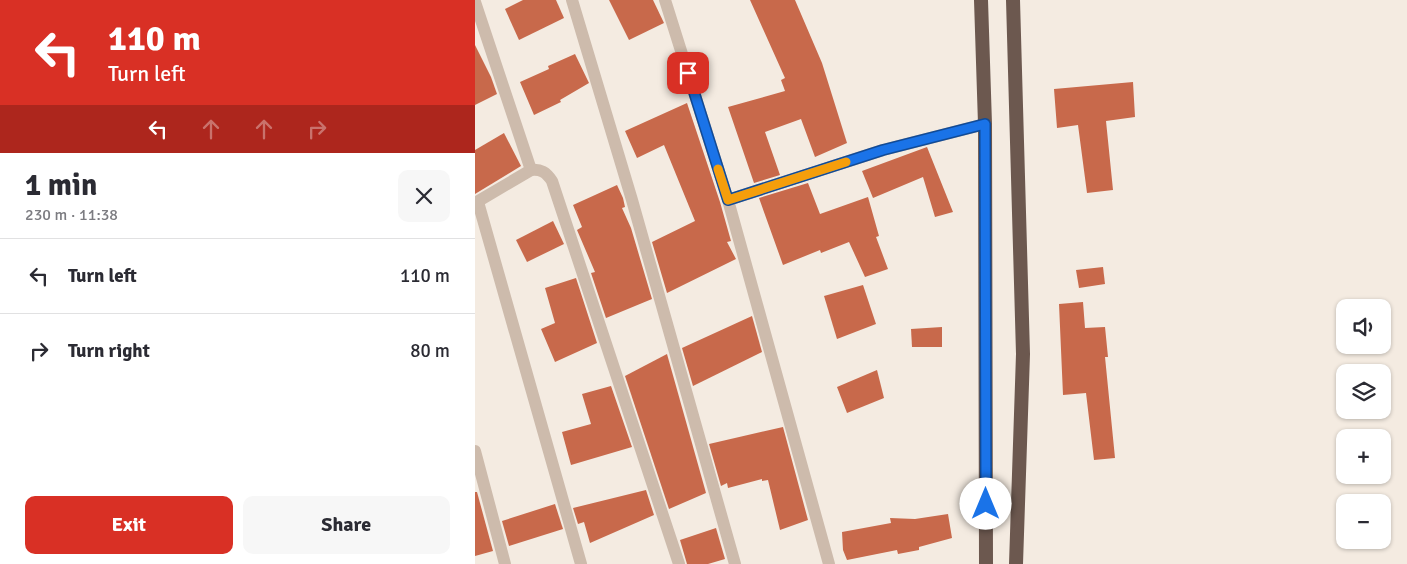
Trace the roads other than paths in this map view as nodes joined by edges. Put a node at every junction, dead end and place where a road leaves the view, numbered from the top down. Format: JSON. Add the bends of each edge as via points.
{"nodes":[{"id":1,"x":572,"y":0,"type":"edge"},
{"id":2,"x":665,"y":0,"type":"edge"},
{"id":3,"x":981,"y":0,"type":"edge"},
{"id":4,"x":1013,"y":0,"type":"edge"},
{"id":5,"x":475,"y":2,"type":"edge"},
{"id":6,"x":985,"y":124,"type":"junction"},
{"id":7,"x":531,"y":170,"type":"junction"},
{"id":8,"x":728,"y":200,"type":"junction"},
{"id":9,"x":476,"y":202,"type":"edge"},
{"id":10,"x":475,"y":452,"type":"edge"},
{"id":11,"x":505,"y":564,"type":"edge"},
{"id":12,"x":581,"y":564,"type":"edge"},
{"id":13,"x":679,"y":564,"type":"edge"},
{"id":14,"x":735,"y":564,"type":"edge"},
{"id":15,"x":829,"y":564,"type":"edge"},
{"id":16,"x":986,"y":564,"type":"edge"},
{"id":17,"x":1017,"y":564,"type":"edge"}],
"edges":[{"from":1,"to":14,"type":"street"},
{"from":2,"to":8,"type":"street"},
{"from":3,"to":6,"type":"highway"},
{"from":4,"to":17,"type":"highway","via":[[1023,354]]},
{"from":5,"to":7,"type":"street"},
{"from":6,"to":8,"type":"street","via":[[883,150]]},
{"from":6,"to":16,"type":"highway"},
{"from":7,"to":9,"type":"street"},
{"from":7,"to":13,"type":"street","via":[[540,170],[552,180]]},
{"from":8,"to":15,"type":"street"},
{"from":9,"to":12,"type":"street"},
{"from":10,"to":11,"type":"street"}]}
